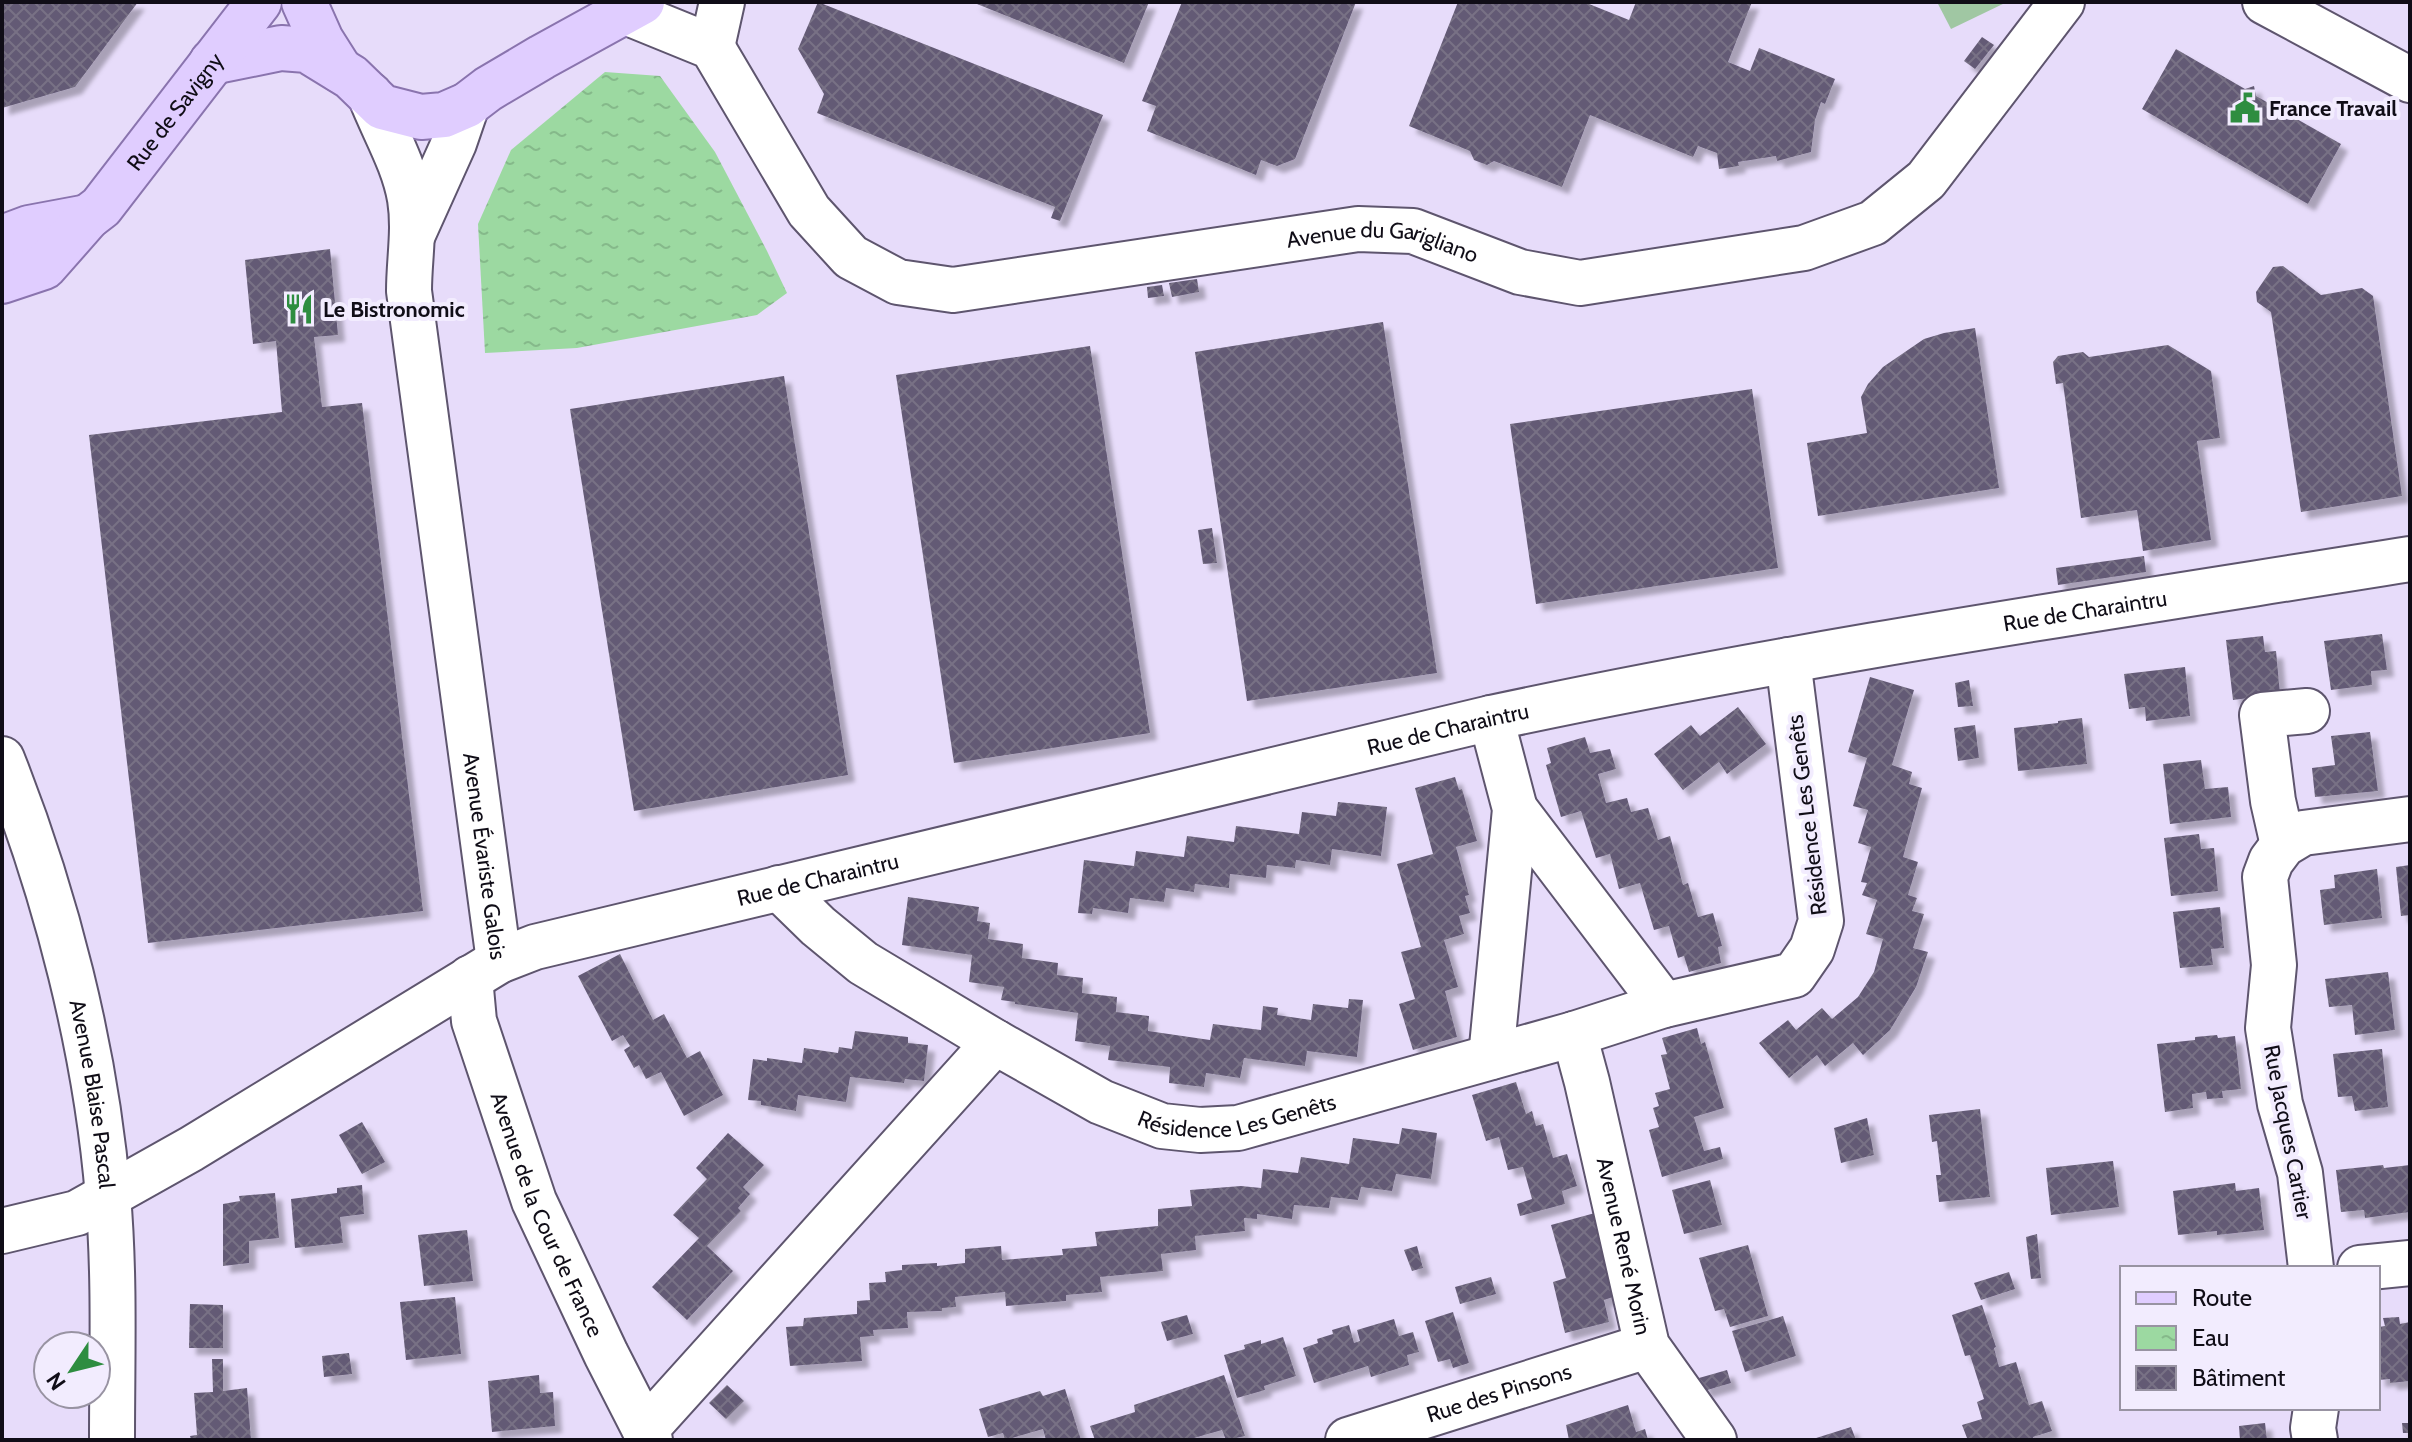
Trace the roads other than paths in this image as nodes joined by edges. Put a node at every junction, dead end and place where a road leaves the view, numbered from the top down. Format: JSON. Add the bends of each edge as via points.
{"nodes":[{"id":1,"x":259,"y":2,"type":"edge"},
{"id":2,"x":304,"y":2,"type":"edge"},
{"id":3,"x":722,"y":2,"type":"edge"},
{"id":4,"x":2062,"y":2,"type":"edge"},
{"id":5,"x":2265,"y":2,"type":"edge"},
{"id":6,"x":634,"y":7,"type":"edge"},
{"id":7,"x":712,"y":47,"type":"junction"},
{"id":8,"x":212,"y":62,"type":"junction"},
{"id":9,"x":2410,"y":80,"type":"edge"},
{"id":10,"x":355,"y":83,"type":"junction"},
{"id":11,"x":467,"y":105,"type":"junction"},
{"id":12,"x":88,"y":217,"type":"junction"},
{"id":13,"x":413,"y":234,"type":"junction"},
{"id":14,"x":2,"y":238,"type":"edge"},
{"id":15,"x":2,"y":281,"type":"edge"},
{"id":16,"x":2410,"y":559,"type":"edge"},
{"id":17,"x":1788,"y":660,"type":"junction"},
{"id":18,"x":2307,"y":711,"type":"dead end"},
{"id":19,"x":1491,"y":718,"type":"junction"},
{"id":20,"x":2,"y":759,"type":"edge"},
{"id":21,"x":1515,"y":809,"type":"junction"},
{"id":22,"x":2410,"y":819,"type":"edge"},
{"id":23,"x":2283,"y":845,"type":"junction"},
{"id":24,"x":779,"y":888,"type":"junction"},
{"id":25,"x":485,"y":970,"type":"junction"},
{"id":26,"x":1664,"y":1005,"type":"junction"},
{"id":27,"x":1574,"y":1034,"type":"junction"},
{"id":28,"x":995,"y":1042,"type":"junction"},
{"id":29,"x":1491,"y":1057,"type":"junction"},
{"id":30,"x":108,"y":1195,"type":"junction"},
{"id":31,"x":2,"y":1231,"type":"edge"},
{"id":32,"x":2410,"y":1263,"type":"edge"},
{"id":33,"x":2311,"y":1266,"type":"edge"},
{"id":34,"x":2380,"y":1266,"type":"edge"},
{"id":35,"x":1647,"y":1346,"type":"junction"},
{"id":36,"x":2316,"y":1410,"type":"edge"},
{"id":37,"x":648,"y":1435,"type":"edge"},
{"id":38,"x":112,"y":1440,"type":"edge"},
{"id":39,"x":1348,"y":1440,"type":"edge"},
{"id":40,"x":1714,"y":1440,"type":"edge"},
{"id":41,"x":2315,"y":1440,"type":"edge"}],
"edges":[{"from":1,"to":8,"type":"main road","name":"Rue de Savigny"},
{"from":2,"to":10,"type":"main road","via":[[321,40]]},
{"from":3,"to":7,"type":"street"},
{"from":4,"to":7,"type":"street","name":"Avenue du Garigliano","via":[[1926,180],[1873,223],[1804,248],[1580,283],[1520,272],[1413,231],[1358,229],[953,290],[898,282],[851,257],[809,211]]},
{"from":5,"to":9,"type":"street"},
{"from":6,"to":7,"type":"street"},
{"from":6,"to":11,"type":"main road"},
{"from":8,"to":10,"type":"main road","via":[[281,48],[307,50]]},
{"from":8,"to":12,"type":"main road","name":"Rue de Savigny"},
{"from":10,"to":11,"type":"main road","via":[[382,107],[421,117]]},
{"from":10,"to":13,"type":"street","name":"Avenue Évariste Galois","via":[[397,156],[410,196]]},
{"from":11,"to":13,"type":"street","name":"Avenue Évariste Galois"},
{"from":12,"to":14,"type":"main road"},
{"from":12,"to":15,"type":"main road","name":"Rue de Savigny","via":[[44,267]]},
{"from":13,"to":25,"type":"street","name":"Avenue Évariste Galois","via":[[409,291]]},
{"from":16,"to":17,"type":"street","name":"Rue de Charaintru"},
{"from":17,"to":19,"type":"street","name":"Rue de Charaintru"},
{"from":17,"to":26,"type":"street","name":"Résidence Les Genêts","via":[[1821,921],[1812,949],[1794,975]]},
{"from":18,"to":23,"type":"street","via":[[2262,715]]},
{"from":19,"to":21,"type":"street"},
{"from":19,"to":24,"type":"street","name":"Rue de Charaintru"},
{"from":20,"to":30,"type":"street","name":"Avenue Blaise Pascal","via":[[56,913],[92,1071]]},
{"from":21,"to":26,"type":"street"},
{"from":21,"to":29,"type":"street"},
{"from":22,"to":23,"type":"street","via":[[2303,833]]},
{"from":23,"to":33,"type":"street","name":"Rue Jacques Cartier","via":[[2265,877],[2274,965],[2268,1028],[2280,1104],[2300,1173]]},
{"from":24,"to":25,"type":"street","name":"Rue de Charaintru","via":[[535,947]]},
{"from":24,"to":28,"type":"street","name":"Résidence Les Genêts","via":[[863,963]]},
{"from":25,"to":30,"type":"street","name":"Avenue Évariste Galois"},
{"from":25,"to":37,"type":"street","name":"Avenue de la Cour de France","via":[[474,1021],[534,1201]]},
{"from":26,"to":27,"type":"street","name":"Résidence Les Genêts"},
{"from":27,"to":29,"type":"street","name":"Résidence Les Genêts"},
{"from":27,"to":35,"type":"street","name":"Avenue René Morin"},
{"from":28,"to":29,"type":"street","name":"Résidence Les Genêts","via":[[1101,1102],[1162,1126],[1200,1130],[1238,1128]]},
{"from":28,"to":37,"type":"street"},
{"from":30,"to":31,"type":"street","name":"Avenue Évariste Galois","via":[[77,1213]]},
{"from":30,"to":38,"type":"street","name":"Avenue Blaise Pascal"},
{"from":32,"to":34,"type":"street"},
{"from":35,"to":39,"type":"street","name":"Rue des Pinsons"},
{"from":35,"to":40,"type":"street","name":"Avenue René Morin"},
{"from":36,"to":41,"type":"street"}]}
